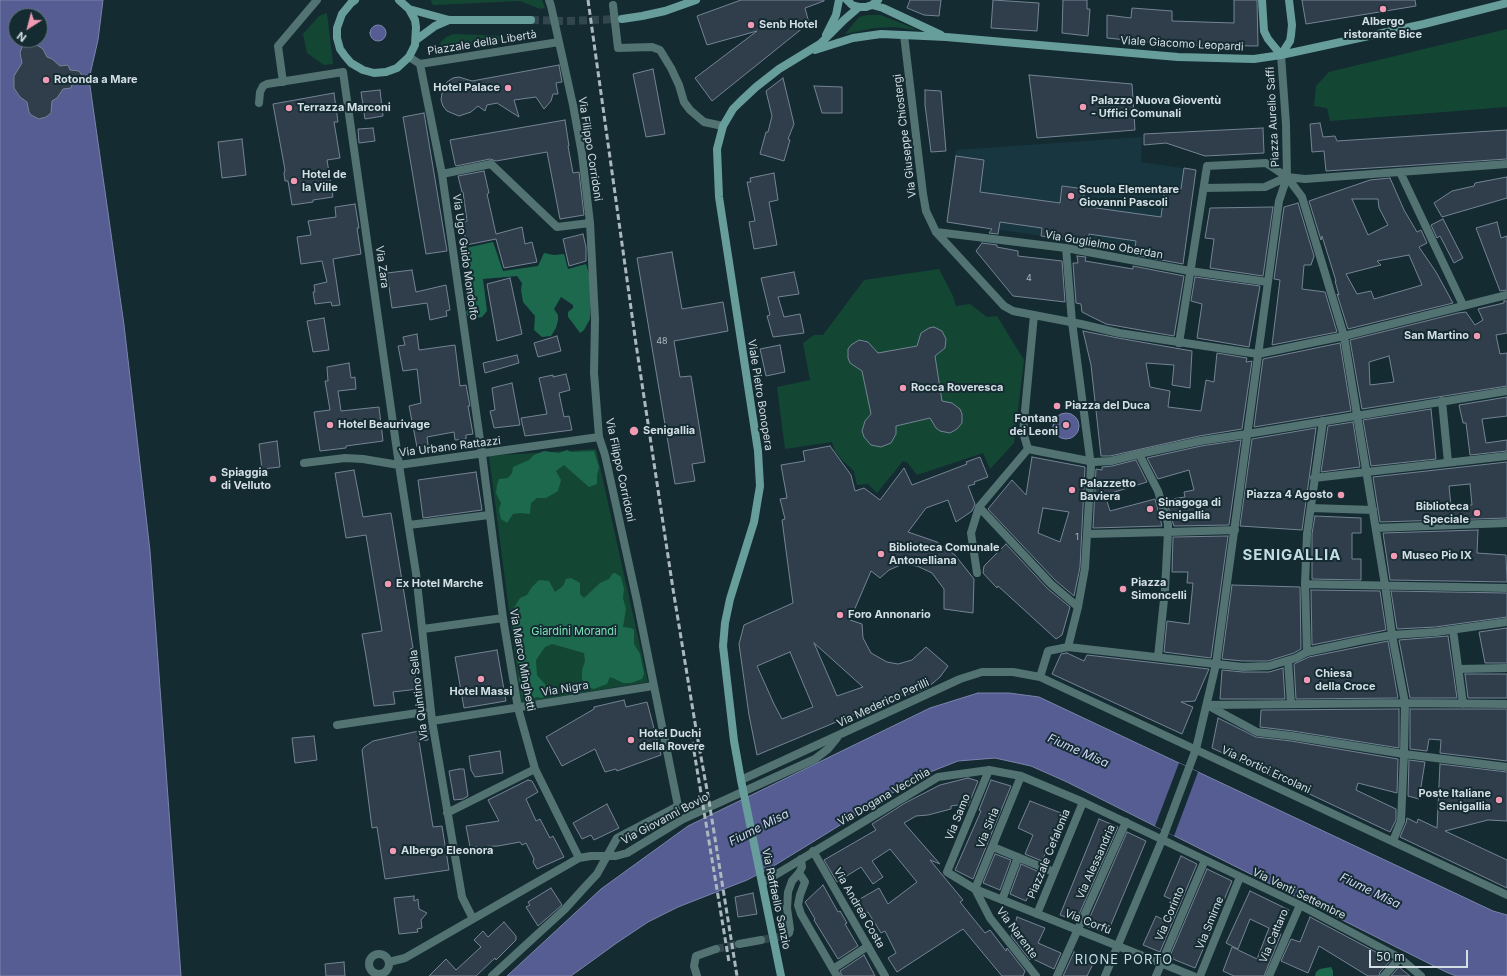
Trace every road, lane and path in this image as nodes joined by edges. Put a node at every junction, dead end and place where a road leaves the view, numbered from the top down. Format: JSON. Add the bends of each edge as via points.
{"nodes":[{"id":1,"x":317,"y":0,"type":"edge"},
{"id":2,"x":355,"y":0,"type":"edge"},
{"id":3,"x":399,"y":0,"type":"edge"},
{"id":4,"x":549,"y":0,"type":"edge"},
{"id":5,"x":696,"y":0,"type":"edge"},
{"id":6,"x":839,"y":0,"type":"edge"},
{"id":7,"x":847,"y":0,"type":"edge"},
{"id":8,"x":1262,"y":0,"type":"edge"},
{"id":9,"x":1289,"y":0,"type":"edge"},
{"id":10,"x":875,"y":3,"type":"edge"},
{"id":11,"x":1507,"y":4,"type":"edge"},
{"id":12,"x":613,"y":5,"type":"dead end"},
{"id":13,"x":859,"y":7,"type":"junction"},
{"id":14,"x":409,"y":10,"type":"junction"},
{"id":15,"x":622,"y":19,"type":"tunnel mouth"},
{"id":16,"x":449,"y":20,"type":"junction"},
{"id":17,"x":531,"y":20,"type":"tunnel mouth"},
{"id":18,"x":904,"y":35,"type":"junction"},
{"id":19,"x":946,"y":37,"type":"junction"},
{"id":20,"x":416,"y":40,"type":"junction"},
{"id":21,"x":559,"y":42,"type":"junction"},
{"id":22,"x":823,"y":42,"type":"junction"},
{"id":23,"x":809,"y":52,"type":"junction"},
{"id":24,"x":1281,"y":55,"type":"junction"},
{"id":25,"x":409,"y":57,"type":"junction"},
{"id":26,"x":351,"y":64,"type":"junction"},
{"id":27,"x":420,"y":64,"type":"junction"},
{"id":28,"x":343,"y":72,"type":"junction"},
{"id":29,"x":283,"y":82,"type":"junction"},
{"id":30,"x":259,"y":103,"type":"dead end"},
{"id":31,"x":723,"y":126,"type":"junction"},
{"id":32,"x":1507,"y":164,"type":"edge"},
{"id":33,"x":1400,"y":172,"type":"junction"},
{"id":34,"x":442,"y":174,"type":"junction"},
{"id":35,"x":1287,"y":177,"type":"junction"},
{"id":36,"x":1204,"y":188,"type":"junction"},
{"id":37,"x":590,"y":223,"type":"junction"},
{"id":38,"x":936,"y":232,"type":"junction"},
{"id":39,"x":1066,"y":248,"type":"junction"},
{"id":40,"x":1190,"y":271,"type":"junction"},
{"id":41,"x":1268,"y":282,"type":"junction"},
{"id":42,"x":1507,"y":295,"type":"edge"},
{"id":43,"x":1463,"y":305,"type":"junction"},
{"id":44,"x":1034,"y":315,"type":"junction"},
{"id":45,"x":1072,"y":322,"type":"junction"},
{"id":46,"x":1344,"y":336,"type":"junction"},
{"id":47,"x":1179,"y":343,"type":"junction"},
{"id":48,"x":1258,"y":354,"type":"junction"},
{"id":49,"x":1507,"y":390,"type":"edge"},
{"id":50,"x":1442,"y":401,"type":"junction"},
{"id":51,"x":1358,"y":415,"type":"junction"},
{"id":52,"x":1323,"y":421,"type":"junction"},
{"id":53,"x":1247,"y":434,"type":"junction"},
{"id":54,"x":599,"y":437,"type":"junction"},
{"id":55,"x":1027,"y":450,"type":"junction"},
{"id":56,"x":482,"y":454,"type":"junction"},
{"id":57,"x":1139,"y":454,"type":"junction"},
{"id":58,"x":1507,"y":456,"type":"edge"},
{"id":59,"x":1448,"y":462,"type":"junction"},
{"id":60,"x":304,"y":463,"type":"dead end"},
{"id":61,"x":1092,"y":463,"type":"junction"},
{"id":62,"x":399,"y":465,"type":"junction"},
{"id":63,"x":1367,"y":472,"type":"junction"},
{"id":64,"x":1314,"y":478,"type":"junction"},
{"id":65,"x":980,"y":507,"type":"junction"},
{"id":66,"x":1311,"y":508,"type":"junction"},
{"id":67,"x":1373,"y":510,"type":"junction"},
{"id":68,"x":489,"y":515,"type":"junction"},
{"id":69,"x":1507,"y":523,"type":"edge"},
{"id":70,"x":409,"y":526,"type":"junction"},
{"id":71,"x":1376,"y":528,"type":"junction"},
{"id":72,"x":1235,"y":530,"type":"junction"},
{"id":73,"x":1168,"y":532,"type":"junction"},
{"id":74,"x":1087,"y":534,"type":"junction"},
{"id":75,"x":977,"y":573,"type":"dead end"},
{"id":76,"x":1305,"y":584,"type":"junction"},
{"id":77,"x":1385,"y":585,"type":"junction"},
{"id":78,"x":1507,"y":588,"type":"edge"},
{"id":79,"x":1078,"y":608,"type":"junction"},
{"id":80,"x":503,"y":618,"type":"junction"},
{"id":81,"x":1507,"y":622,"type":"edge"},
{"id":82,"x":423,"y":629,"type":"junction"},
{"id":83,"x":1453,"y":630,"type":"junction"},
{"id":84,"x":1392,"y":635,"type":"junction"},
{"id":85,"x":1068,"y":647,"type":"junction"},
{"id":86,"x":1307,"y":652,"type":"junction"},
{"id":87,"x":1158,"y":657,"type":"junction"},
{"id":88,"x":1288,"y":661,"type":"junction"},
{"id":89,"x":1216,"y":664,"type":"junction"},
{"id":90,"x":1507,"y":668,"type":"edge"},
{"id":91,"x":1459,"y":669,"type":"junction"},
{"id":92,"x":1040,"y":677,"type":"junction"},
{"id":93,"x":653,"y":686,"type":"junction"},
{"id":94,"x":1405,"y":703,"type":"junction"},
{"id":95,"x":1291,"y":704,"type":"junction"},
{"id":96,"x":1463,"y":704,"type":"junction"},
{"id":97,"x":1507,"y":704,"type":"edge"},
{"id":98,"x":1207,"y":706,"type":"junction"},
{"id":99,"x":518,"y":708,"type":"junction"},
{"id":100,"x":431,"y":711,"type":"junction"},
{"id":101,"x":432,"y":721,"type":"junction"},
{"id":102,"x":337,"y":724,"type":"dead end"},
{"id":103,"x":839,"y":735,"type":"junction"},
{"id":104,"x":1196,"y":749,"type":"junction"},
{"id":105,"x":1404,"y":754,"type":"junction"},
{"id":106,"x":1507,"y":767,"type":"edge"},
{"id":107,"x":536,"y":769,"type":"junction"},
{"id":108,"x":989,"y":770,"type":"junction"},
{"id":109,"x":1022,"y":776,"type":"junction"},
{"id":110,"x":741,"y":780,"type":"junction"},
{"id":111,"x":1083,"y":802,"type":"junction"},
{"id":112,"x":447,"y":813,"type":"junction"},
{"id":113,"x":1126,"y":822,"type":"junction"},
{"id":114,"x":1162,"y":840,"type":"junction"},
{"id":115,"x":1393,"y":841,"type":"junction"},
{"id":116,"x":993,"y":847,"type":"junction"},
{"id":117,"x":813,"y":851,"type":"junction"},
{"id":118,"x":606,"y":856,"type":"junction"},
{"id":119,"x":1018,"y":857,"type":"junction"},
{"id":120,"x":579,"y":858,"type":"junction"},
{"id":121,"x":801,"y":859,"type":"junction"},
{"id":122,"x":1205,"y":860,"type":"junction"},
{"id":123,"x":1054,"y":872,"type":"junction"},
{"id":124,"x":799,"y":873,"type":"junction"},
{"id":125,"x":1240,"y":878,"type":"junction"},
{"id":126,"x":762,"y":883,"type":"junction"},
{"id":127,"x":975,"y":889,"type":"junction"},
{"id":128,"x":1507,"y":895,"type":"edge"},
{"id":129,"x":1002,"y":900,"type":"junction"},
{"id":130,"x":1300,"y":905,"type":"junction"},
{"id":131,"x":1037,"y":914,"type":"junction"},
{"id":132,"x":473,"y":919,"type":"junction"},
{"id":133,"x":1078,"y":930,"type":"junction"},
{"id":134,"x":784,"y":936,"type":"dead end"},
{"id":135,"x":761,"y":940,"type":"tunnel mouth"},
{"id":136,"x":739,"y":944,"type":"tunnel mouth"},
{"id":137,"x":868,"y":946,"type":"junction"},
{"id":138,"x":1117,"y":946,"type":"junction"},
{"id":139,"x":716,"y":949,"type":"tunnel mouth"},
{"id":140,"x":1400,"y":958,"type":"junction"},
{"id":141,"x":390,"y":962,"type":"junction"},
{"id":142,"x":1161,"y":963,"type":"junction"},
{"id":143,"x":835,"y":972,"type":"edge"},
{"id":144,"x":375,"y":974,"type":"edge"},
{"id":145,"x":492,"y":976,"type":"edge"},
{"id":146,"x":697,"y":976,"type":"edge"},
{"id":147,"x":781,"y":976,"type":"edge"},
{"id":148,"x":885,"y":976,"type":"edge"},
{"id":149,"x":1036,"y":976,"type":"edge"},
{"id":150,"x":1057,"y":976,"type":"edge"},
{"id":151,"x":1105,"y":976,"type":"edge"},
{"id":152,"x":1156,"y":976,"type":"edge"},
{"id":153,"x":1193,"y":976,"type":"edge"},
{"id":154,"x":1200,"y":976,"type":"edge"},
{"id":155,"x":1269,"y":976,"type":"edge"},
{"id":156,"x":1384,"y":976,"type":"edge"},
{"id":157,"x":1421,"y":976,"type":"edge"}],
"edges":[{"from":1,"to":29,"type":"street","via":[[278,46]]},
{"from":2,"to":26,"type":"main road","via":[[342,14],[337,38],[340,49]]},
{"from":3,"to":14,"type":"main road"},
{"from":4,"to":21,"type":"street","name":"Via Filippo Corridoni"},
{"from":5,"to":15,"type":"main road","via":[[665,11]]},
{"from":6,"to":22,"type":"main road","name":"Viale Pietro Bonopera","via":[[836,15]]},
{"from":7,"to":13,"type":"main road"},
{"from":8,"to":24,"type":"main road","via":[[1264,30],[1268,40]]},
{"from":9,"to":24,"type":"main road","via":[[1291,35]]},
{"from":10,"to":13,"type":"main road"},
{"from":10,"to":19,"type":"main road","name":"Viale Giacomo Leopardi"},
{"from":11,"to":24,"type":"main road","name":"Viale Giacomo Leopardi"},
{"from":12,"to":31,"type":"street","via":[[618,48],[652,47],[660,50],[690,110],[704,122]]},
{"from":13,"to":22,"type":"main road","name":"Viale Pietro Bonopera"},
{"from":14,"to":16,"type":"main road"},
{"from":14,"to":20,"type":"main road","via":[[415,20]]},
{"from":16,"to":17,"type":"main road"},
{"from":16,"to":20,"type":"main road","via":[[435,26]]},
{"from":18,"to":19,"type":"main road","name":"Viale Giacomo Leopardi"},
{"from":18,"to":23,"type":"main road","name":"Viale Pietro Bonopera","via":[[869,34]]},
{"from":18,"to":38,"type":"street","name":"Via Giuseppe Chiostergi","via":[[923,194],[926,211]]},
{"from":19,"to":24,"type":"main road","name":"Viale Giacomo Leopardi","via":[[1178,58],[1254,59]]},
{"from":20,"to":25,"type":"main road"},
{"from":21,"to":27,"type":"street","name":"Piazzale della Libertà"},
{"from":21,"to":37,"type":"street","name":"Via Filippo Corridoni","via":[[582,154]]},
{"from":22,"to":23,"type":"main road","name":"Viale Pietro Bonopera"},
{"from":23,"to":31,"type":"main road","name":"Viale Pietro Bonopera","via":[[779,69],[756,87],[733,109]]},
{"from":24,"to":35,"type":"street","name":"Piazza Aurelio Saffi"},
{"from":25,"to":26,"type":"main road","via":[[397,68],[386,72],[374,73]]},
{"from":25,"to":27,"type":"street","name":"Piazzale della Libertà"},
{"from":26,"to":28,"type":"street"},
{"from":27,"to":34,"type":"street","name":"Via Ugo Guido Mondolfo"},
{"from":28,"to":29,"type":"street"},
{"from":28,"to":62,"type":"street","name":"Via Zara"},
{"from":29,"to":30,"type":"street","via":[[263,86]]},
{"from":31,"to":110,"type":"main road","name":"Viale Pietro Bonopera","via":[[717,154],[719,197],[758,450],[760,486],[754,522],[730,599],[723,646]]},
{"from":32,"to":33,"type":"street"},
{"from":33,"to":35,"type":"street","via":[[1305,179]]},
{"from":33,"to":43,"type":"street"},
{"from":34,"to":37,"type":"street","via":[[491,164],[557,227]]},
{"from":34,"to":56,"type":"street","name":"Via Ugo Guido Mondolfo"},
{"from":35,"to":36,"type":"street","name":"Piazza Aurelio Saffi","via":[[1265,187]]},
{"from":35,"to":36,"type":"street","name":"Piazza Aurelio Saffi","via":[[1266,163],[1207,166]]},
{"from":35,"to":41,"type":"street","via":[[1279,201]]},
{"from":35,"to":46,"type":"street","via":[[1302,197]]},
{"from":36,"to":40,"type":"street"},
{"from":37,"to":54,"type":"street","name":"Via Filippo Corridoni","via":[[595,319],[594,373]]},
{"from":38,"to":39,"type":"street","name":"Via Guglielmo Oberdan"},
{"from":38,"to":44,"type":"street","name":"Via Giuseppe Chiostergi","via":[[1004,306],[1013,311]]},
{"from":39,"to":40,"type":"street","name":"Via Guglielmo Oberdan"},
{"from":39,"to":45,"type":"street"},
{"from":40,"to":41,"type":"street","name":"Via Guglielmo Oberdan"},
{"from":40,"to":47,"type":"street"},
{"from":41,"to":48,"type":"street"},
{"from":42,"to":43,"type":"street","name":"Via Giuseppe Chiostergi"},
{"from":43,"to":46,"type":"street","name":"Via Giuseppe Chiostergi"},
{"from":44,"to":45,"type":"street","name":"Via Giuseppe Chiostergi"},
{"from":44,"to":55,"type":"street","via":[[1021,432]]},
{"from":45,"to":47,"type":"street","name":"Via Giuseppe Chiostergi"},
{"from":45,"to":61,"type":"street"},
{"from":46,"to":48,"type":"street","name":"Via Giuseppe Chiostergi"},
{"from":46,"to":51,"type":"street"},
{"from":47,"to":48,"type":"street","name":"Via Giuseppe Chiostergi"},
{"from":48,"to":53,"type":"street"},
{"from":49,"to":50,"type":"street"},
{"from":50,"to":51,"type":"street"},
{"from":50,"to":59,"type":"street"},
{"from":51,"to":52,"type":"street"},
{"from":51,"to":63,"type":"street"},
{"from":52,"to":53,"type":"street"},
{"from":52,"to":64,"type":"street"},
{"from":53,"to":57,"type":"street"},
{"from":53,"to":72,"type":"street"},
{"from":54,"to":56,"type":"street","name":"Via Urbano Rattazzi"},
{"from":54,"to":93,"type":"street","name":"Via Filippo Corridoni","via":[[637,601]]},
{"from":55,"to":61,"type":"street"},
{"from":55,"to":65,"type":"street"},
{"from":56,"to":62,"type":"street","name":"Via Urbano Rattazzi"},
{"from":56,"to":68,"type":"street","name":"Via Marco Minghetti"},
{"from":57,"to":61,"type":"street"},
{"from":57,"to":73,"type":"street","via":[[1158,491]]},
{"from":58,"to":59,"type":"street"},
{"from":59,"to":63,"type":"street"},
{"from":60,"to":62,"type":"street","name":"Via Urbano Rattazzi","via":[[345,458]]},
{"from":61,"to":74,"type":"street"},
{"from":62,"to":70,"type":"street","name":"Via Quintino Sella"},
{"from":63,"to":64,"type":"street"},
{"from":63,"to":67,"type":"street"},
{"from":64,"to":66,"type":"street"},
{"from":65,"to":75,"type":"street","via":[[971,533]]},
{"from":65,"to":79,"type":"street","via":[[1051,584]]},
{"from":66,"to":67,"type":"street"},
{"from":66,"to":76,"type":"street"},
{"from":67,"to":71,"type":"street"},
{"from":68,"to":70,"type":"street"},
{"from":68,"to":80,"type":"street","name":"Via Marco Minghetti"},
{"from":69,"to":71,"type":"street"},
{"from":70,"to":82,"type":"street","name":"Via Quintino Sella"},
{"from":71,"to":77,"type":"street"},
{"from":72,"to":73,"type":"street"},
{"from":72,"to":89,"type":"street"},
{"from":73,"to":74,"type":"street"},
{"from":73,"to":87,"type":"street"},
{"from":74,"to":79,"type":"street","via":[[1085,568]]},
{"from":76,"to":77,"type":"street"},
{"from":76,"to":86,"type":"street"},
{"from":77,"to":78,"type":"street"},
{"from":77,"to":84,"type":"street"},
{"from":79,"to":85,"type":"street"},
{"from":80,"to":82,"type":"street"},
{"from":80,"to":99,"type":"street","name":"Via Marco Minghetti"},
{"from":81,"to":83,"type":"street"},
{"from":82,"to":100,"type":"street","name":"Via Quintino Sella"},
{"from":83,"to":84,"type":"street"},
{"from":83,"to":91,"type":"street"},
{"from":84,"to":86,"type":"street"},
{"from":84,"to":94,"type":"street"},
{"from":85,"to":87,"type":"street"},
{"from":85,"to":92,"type":"street","via":[[1048,651]]},
{"from":86,"to":88,"type":"street"},
{"from":87,"to":89,"type":"street"},
{"from":88,"to":89,"type":"street","via":[[1269,666]]},
{"from":88,"to":95,"type":"street"},
{"from":89,"to":98,"type":"street"},
{"from":90,"to":91,"type":"street"},
{"from":91,"to":96,"type":"street"},
{"from":92,"to":103,"type":"street","name":"Via Mederico Perilli","via":[[1013,672],[982,672],[960,679]]},
{"from":92,"to":104,"type":"street","name":"Via Portici Ercolani"},
{"from":93,"to":99,"type":"street","name":"Via Nigra"},
{"from":93,"to":118,"type":"street","name":"Via Filippo Corridoni","via":[[678,806],[617,838]]},
{"from":94,"to":95,"type":"street"},
{"from":94,"to":96,"type":"street"},
{"from":94,"to":105,"type":"street"},
{"from":95,"to":98,"type":"street"},
{"from":96,"to":97,"type":"street"},
{"from":98,"to":104,"type":"street"},
{"from":98,"to":105,"type":"street","via":[[1257,732]]},
{"from":99,"to":101,"type":"street","name":"Via Nigra"},
{"from":99,"to":107,"type":"street","name":"Via Marco Minghetti"},
{"from":100,"to":101,"type":"street","name":"Via Quintino Sella"},
{"from":100,"to":102,"type":"street"},
{"from":101,"to":112,"type":"street","name":"Via Quintino Sella"},
{"from":103,"to":110,"type":"street","name":"Via Mederico Perilli"},
{"from":103,"to":118,"type":"street","name":"Via Giovanni Bovio","via":[[828,749],[815,759],[684,818],[627,853]]},
{"from":104,"to":114,"type":"street"},
{"from":104,"to":115,"type":"street","name":"Via Portici Ercolani"},
{"from":105,"to":106,"type":"street"},
{"from":105,"to":115,"type":"street","via":[[1401,822]]},
{"from":107,"to":112,"type":"street"},
{"from":107,"to":120,"type":"street","name":"Via Marco Minghetti"},
{"from":108,"to":109,"type":"street","name":"Via Dogana Vecchia"},
{"from":108,"to":117,"type":"street","name":"Via Dogana Vecchia","via":[[938,777]]},
{"from":108,"to":127,"type":"street","name":"Via Samo","via":[[947,872]]},
{"from":109,"to":111,"type":"street","name":"Via Dogana Vecchia"},
{"from":109,"to":116,"type":"street","name":"Via Siria"},
{"from":110,"to":126,"type":"main road","name":"Via Raffaello Sanzio"},
{"from":111,"to":113,"type":"street","name":"Via Dogana Vecchia"},
{"from":111,"to":123,"type":"street","name":"Piazzale Cefalonia"},
{"from":112,"to":132,"type":"street","name":"Via Quintino Sella","via":[[462,897]]},
{"from":113,"to":114,"type":"street","name":"Via Dogana Vecchia"},
{"from":113,"to":133,"type":"street","name":"Via Alessandria"},
{"from":114,"to":122,"type":"street","name":"Via Venti Settembre"},
{"from":114,"to":138,"type":"street"},
{"from":115,"to":128,"type":"street","name":"Via Portici Ercolani"},
{"from":116,"to":119,"type":"street"},
{"from":116,"to":127,"type":"street","name":"Via Siria"},
{"from":117,"to":121,"type":"street","name":"Via Dogana Vecchia"},
{"from":117,"to":137,"type":"street","name":"Via Andrea Costa"},
{"from":118,"to":120,"type":"street","name":"Via Giovanni Bovio"},
{"from":118,"to":145,"type":"street","via":[[596,874],[565,909]]},
{"from":119,"to":123,"type":"street"},
{"from":119,"to":129,"type":"street"},
{"from":120,"to":132,"type":"street","name":"Via Giovanni Bovio"},
{"from":121,"to":124,"type":"street","via":[[802,867]]},
{"from":121,"to":126,"type":"street","name":"Via Dogana Vecchia"},
{"from":122,"to":125,"type":"street","name":"Via Venti Settembre"},
{"from":122,"to":142,"type":"street","name":"Via Corinto"},
{"from":123,"to":131,"type":"street","name":"Piazzale Cefalonia"},
{"from":124,"to":134,"type":"street","via":[[792,881],[788,892],[790,929]]},
{"from":124,"to":143,"type":"street","via":[[805,882],[798,905],[800,914]]},
{"from":125,"to":130,"type":"street","name":"Via Venti Settembre"},
{"from":125,"to":154,"type":"street","name":"Via Smirne"},
{"from":126,"to":147,"type":"main road","name":"Via Raffaello Sanzio"},
{"from":127,"to":129,"type":"street","name":"Via Corfù"},
{"from":127,"to":149,"type":"street","name":"Via Narente","via":[[990,918]]},
{"from":129,"to":131,"type":"street","name":"Via Corfù"},
{"from":130,"to":140,"type":"street","name":"Via Venti Settembre"},
{"from":130,"to":155,"type":"street","name":"Via Cattaro"},
{"from":131,"to":133,"type":"street","name":"Via Corfù"},
{"from":132,"to":141,"type":"street","name":"Via Giovanni Bovio","via":[[405,958]]},
{"from":133,"to":138,"type":"street","name":"Via Corfù"},
{"from":133,"to":150,"type":"street","name":"Via Alessandria"},
{"from":135,"to":136,"type":"street"},
{"from":137,"to":143,"type":"street"},
{"from":137,"to":148,"type":"street","name":"Via Andrea Costa"},
{"from":138,"to":142,"type":"street","name":"Via Corfù"},
{"from":138,"to":151,"type":"street"},
{"from":139,"to":146,"type":"street","via":[[696,956],[694,966]]},
{"from":140,"to":156,"type":"street"},
{"from":140,"to":157,"type":"street","name":"Via Venti Settembre"},
{"from":141,"to":144,"type":"street","via":[[385,972]]},
{"from":141,"to":144,"type":"street","via":[[383,954],[373,956],[369,965]]},
{"from":142,"to":152,"type":"street","name":"Via Corinto"},
{"from":142,"to":153,"type":"street","name":"Via Corfù"}]}
